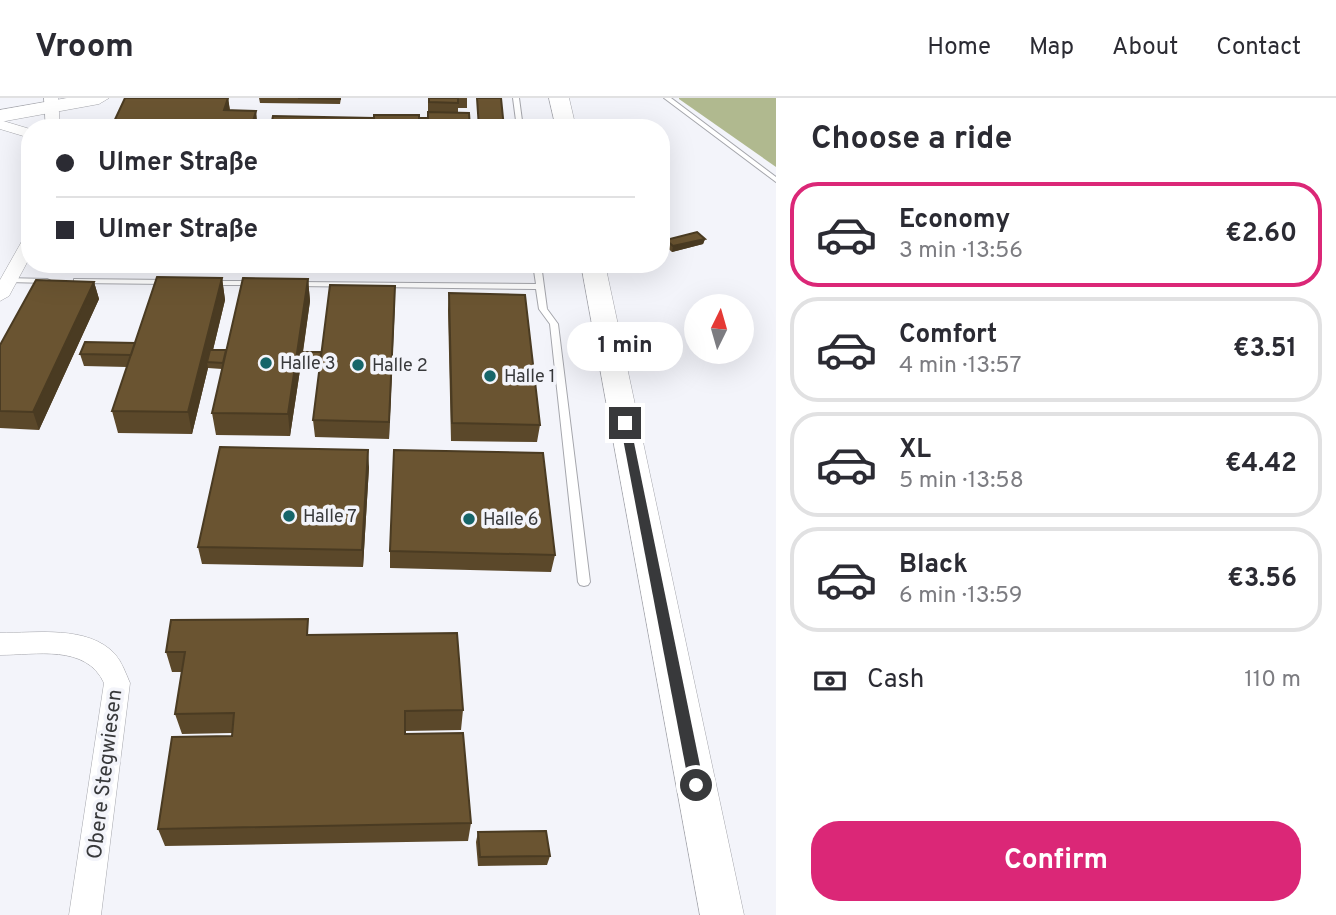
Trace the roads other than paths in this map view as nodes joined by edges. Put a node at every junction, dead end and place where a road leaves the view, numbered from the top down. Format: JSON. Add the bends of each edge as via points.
{"nodes":[{"id":1,"x":99,"y":98,"type":"edge"},
{"id":2,"x":516,"y":98,"type":"edge"},
{"id":3,"x":559,"y":98,"type":"edge"},
{"id":4,"x":667,"y":98,"type":"edge"},
{"id":5,"x":51,"y":103,"type":"edge"},
{"id":6,"x":30,"y":112,"type":"edge"},
{"id":7,"x":0,"y":116,"type":"edge"},
{"id":8,"x":519,"y":119,"type":"edge"},
{"id":9,"x":564,"y":119,"type":"edge"},
{"id":10,"x":0,"y":124,"type":"edge"},
{"id":11,"x":21,"y":129,"type":"edge"},
{"id":12,"x":776,"y":180,"type":"edge"},
{"id":13,"x":21,"y":257,"type":"edge"},
{"id":14,"x":538,"y":273,"type":"edge"},
{"id":15,"x":596,"y":280,"type":"edge"},
{"id":16,"x":57,"y":281,"type":"edge"},
{"id":17,"x":69,"y":281,"type":"edge"},
{"id":18,"x":180,"y":283,"type":"edge"},
{"id":19,"x":193,"y":283,"type":"edge"},
{"id":20,"x":263,"y":284,"type":"edge"},
{"id":21,"x":290,"y":284,"type":"edge"},
{"id":22,"x":540,"y":287,"type":"junction"},
{"id":23,"x":4,"y":288,"type":"edge"},
{"id":24,"x":584,"y":582,"type":"dead end"},
{"id":25,"x":0,"y":644,"type":"edge"},
{"id":26,"x":85,"y":915,"type":"edge"},
{"id":27,"x":722,"y":915,"type":"edge"}],
"edges":[{"from":1,"to":5,"type":"main road"},
{"from":2,"to":8,"type":"lane"},
{"from":3,"to":9,"type":"main road"},
{"from":4,"to":12,"type":"lane"},
{"from":5,"to":6,"type":"main road"},
{"from":6,"to":7,"type":"main road"},
{"from":10,"to":11,"type":"street"},
{"from":13,"to":23,"type":"street"},
{"from":14,"to":22,"type":"lane"},
{"from":15,"to":27,"type":"main road"},
{"from":16,"to":23,"type":"lane"},
{"from":17,"to":18,"type":"lane"},
{"from":19,"to":20,"type":"lane"},
{"from":21,"to":22,"type":"lane"},
{"from":22,"to":24,"type":"lane","via":[[543,309],[554,324]]},
{"from":25,"to":26,"type":"street","name":"Obere Stegwiesen","via":[[72,646],[94,653],[107,664],[117,683]]}]}
